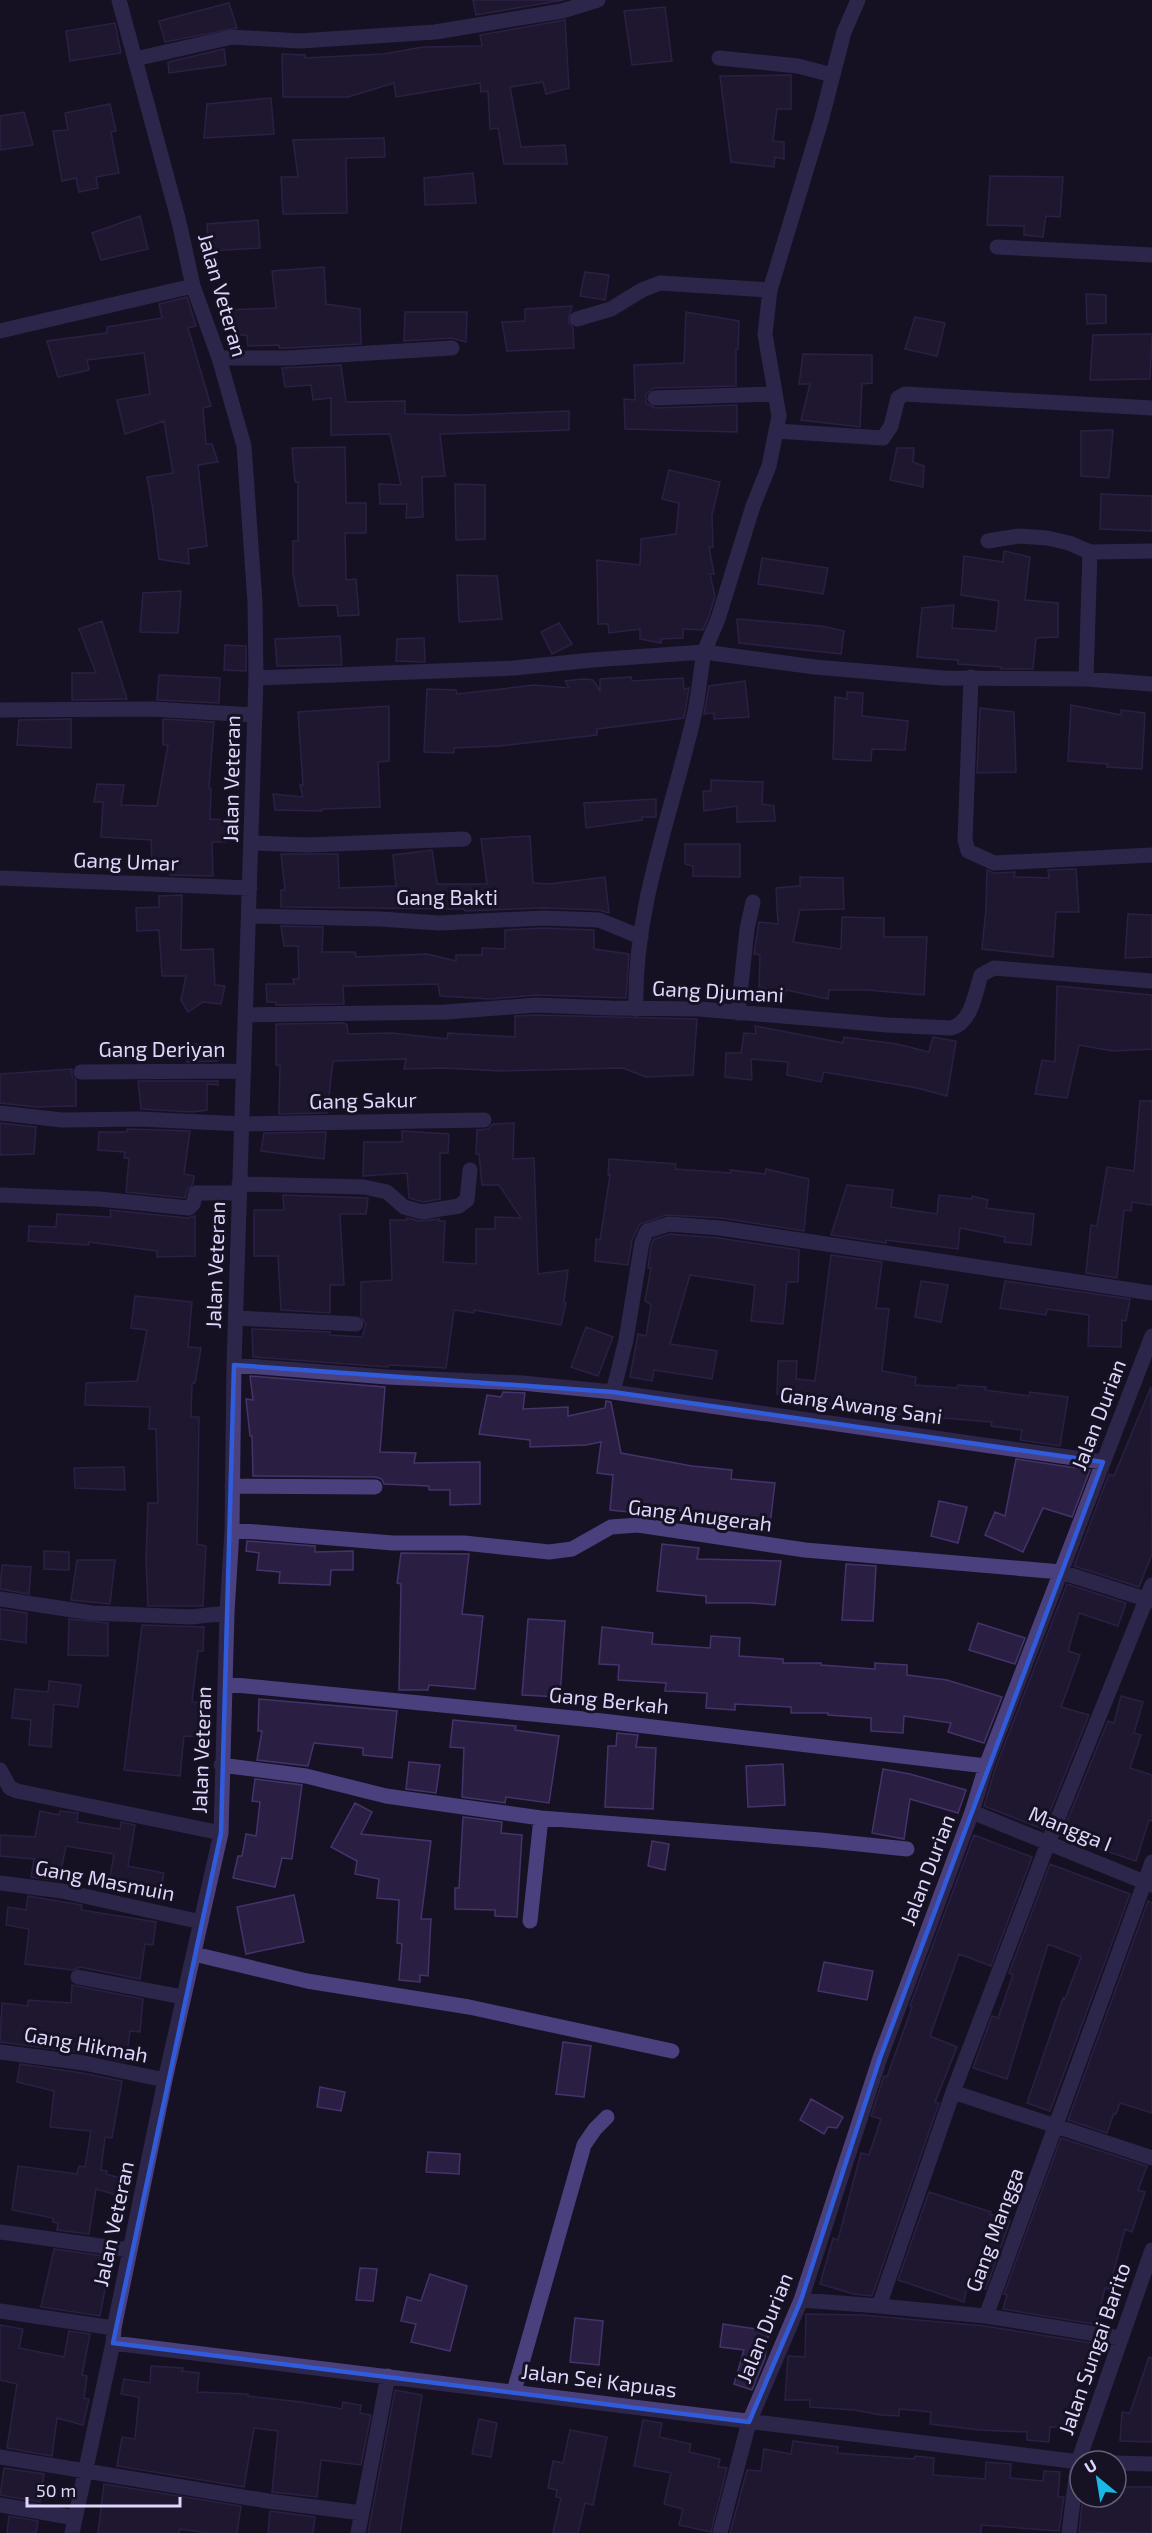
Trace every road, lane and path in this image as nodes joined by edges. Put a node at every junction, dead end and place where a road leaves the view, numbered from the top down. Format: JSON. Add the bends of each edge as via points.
{"nodes":[{"id":1,"x":119,"y":0,"type":"edge"},
{"id":2,"x":598,"y":0,"type":"edge"},
{"id":3,"x":858,"y":0,"type":"edge"},
{"id":4,"x":719,"y":58,"type":"dead end"},
{"id":5,"x":135,"y":59,"type":"junction"},
{"id":6,"x":832,"y":75,"type":"junction"},
{"id":7,"x":997,"y":248,"type":"dead end"},
{"id":8,"x":1152,"y":255,"type":"edge"},
{"id":9,"x":194,"y":286,"type":"junction"},
{"id":10,"x":770,"y":290,"type":"junction"},
{"id":11,"x":577,"y":319,"type":"dead end"},
{"id":12,"x":0,"y":331,"type":"edge"},
{"id":13,"x":452,"y":348,"type":"dead end"},
{"id":14,"x":219,"y":358,"type":"junction"},
{"id":15,"x":774,"y":394,"type":"junction"},
{"id":16,"x":655,"y":398,"type":"dead end"},
{"id":17,"x":1152,"y":408,"type":"edge"},
{"id":18,"x":777,"y":431,"type":"junction"},
{"id":19,"x":988,"y":541,"type":"dead end"},
{"id":20,"x":1152,"y":551,"type":"edge"},
{"id":21,"x":1090,"y":552,"type":"junction"},
{"id":22,"x":704,"y":652,"type":"junction"},
{"id":23,"x":971,"y":677,"type":"junction"},
{"id":24,"x":256,"y":678,"type":"junction"},
{"id":25,"x":1086,"y":679,"type":"junction"},
{"id":26,"x":1152,"y":684,"type":"edge"},
{"id":27,"x":0,"y":711,"type":"edge"},
{"id":28,"x":254,"y":715,"type":"junction"},
{"id":29,"x":464,"y":839,"type":"dead end"},
{"id":30,"x":252,"y":843,"type":"junction"},
{"id":31,"x":1152,"y":855,"type":"edge"},
{"id":32,"x":0,"y":878,"type":"edge"},
{"id":33,"x":250,"y":888,"type":"junction"},
{"id":34,"x":753,"y":902,"type":"dead end"},
{"id":35,"x":249,"y":916,"type":"junction"},
{"id":36,"x":641,"y":937,"type":"junction"},
{"id":37,"x":1152,"y":981,"type":"edge"},
{"id":38,"x":636,"y":1009,"type":"junction"},
{"id":39,"x":738,"y":1013,"type":"junction"},
{"id":40,"x":245,"y":1015,"type":"junction"},
{"id":41,"x":244,"y":1071,"type":"junction"},
{"id":42,"x":81,"y":1072,"type":"dead end"},
{"id":43,"x":0,"y":1113,"type":"edge"},
{"id":44,"x":484,"y":1120,"type":"dead end"},
{"id":45,"x":242,"y":1124,"type":"junction"},
{"id":46,"x":470,"y":1170,"type":"dead end"},
{"id":47,"x":239,"y":1188,"type":"junction"},
{"id":48,"x":0,"y":1195,"type":"edge"},
{"id":49,"x":1152,"y":1293,"type":"edge"},
{"id":50,"x":236,"y":1318,"type":"junction"},
{"id":51,"x":356,"y":1324,"type":"dead end"},
{"id":52,"x":1152,"y":1336,"type":"edge"},
{"id":53,"x":234,"y":1365,"type":"junction"},
{"id":54,"x":614,"y":1392,"type":"junction"},
{"id":55,"x":1103,"y":1462,"type":"junction"},
{"id":56,"x":232,"y":1486,"type":"junction"},
{"id":57,"x":375,"y":1487,"type":"dead end"},
{"id":58,"x":232,"y":1530,"type":"junction"},
{"id":59,"x":1061,"y":1572,"type":"junction"},
{"id":60,"x":1150,"y":1595,"type":"edge"},
{"id":61,"x":0,"y":1599,"type":"edge"},
{"id":62,"x":227,"y":1613,"type":"junction"},
{"id":63,"x":225,"y":1684,"type":"junction"},
{"id":64,"x":221,"y":1765,"type":"junction"},
{"id":65,"x":986,"y":1766,"type":"junction"},
{"id":66,"x":0,"y":1770,"type":"edge"},
{"id":67,"x":972,"y":1812,"type":"junction"},
{"id":68,"x":541,"y":1818,"type":"junction"},
{"id":69,"x":220,"y":1833,"type":"junction"},
{"id":70,"x":1048,"y":1843,"type":"junction"},
{"id":71,"x":907,"y":1849,"type":"dead end"},
{"id":72,"x":1152,"y":1862,"type":"edge"},
{"id":73,"x":0,"y":1883,"type":"edge"},
{"id":74,"x":1148,"y":1884,"type":"edge"},
{"id":75,"x":530,"y":1921,"type":"dead end"},
{"id":76,"x":201,"y":1922,"type":"junction"},
{"id":77,"x":194,"y":1954,"type":"junction"},
{"id":78,"x":78,"y":1977,"type":"dead end"},
{"id":79,"x":183,"y":1997,"type":"junction"},
{"id":80,"x":672,"y":2051,"type":"dead end"},
{"id":81,"x":0,"y":2052,"type":"edge"},
{"id":82,"x":165,"y":2080,"type":"junction"},
{"id":83,"x":953,"y":2092,"type":"junction"},
{"id":84,"x":607,"y":2117,"type":"dead end"},
{"id":85,"x":1056,"y":2126,"type":"junction"},
{"id":86,"x":1152,"y":2158,"type":"edge"},
{"id":87,"x":0,"y":2232,"type":"edge"},
{"id":88,"x":130,"y":2250,"type":"junction"},
{"id":89,"x":1152,"y":2250,"type":"edge"},
{"id":90,"x":801,"y":2300,"type":"junction"},
{"id":91,"x":879,"y":2306,"type":"junction"},
{"id":92,"x":0,"y":2311,"type":"edge"},
{"id":93,"x":986,"y":2316,"type":"junction"},
{"id":94,"x":113,"y":2336,"type":"junction"},
{"id":95,"x":1120,"y":2338,"type":"junction"},
{"id":96,"x":388,"y":2376,"type":"junction"},
{"id":97,"x":514,"y":2391,"type":"junction"},
{"id":98,"x":749,"y":2422,"type":"junction"},
{"id":99,"x":1083,"y":2449,"type":"edge"},
{"id":100,"x":0,"y":2457,"type":"edge"},
{"id":101,"x":1068,"y":2461,"type":"edge"},
{"id":102,"x":1128,"y":2463,"type":"edge"},
{"id":103,"x":1152,"y":2464,"type":"edge"},
{"id":104,"x":84,"y":2471,"type":"junction"},
{"id":105,"x":0,"y":2505,"type":"edge"},
{"id":106,"x":1072,"y":2509,"type":"edge"},
{"id":107,"x":362,"y":2513,"type":"junction"},
{"id":108,"x":73,"y":2526,"type":"edge"},
{"id":109,"x":358,"y":2533,"type":"edge"},
{"id":110,"x":720,"y":2533,"type":"edge"},
{"id":111,"x":1069,"y":2533,"type":"edge"}],
"edges":[{"from":1,"to":5,"type":"street","name":"Jalan Veteran"},
{"from":2,"to":5,"type":"street","via":[[562,11],[435,32],[300,41],[232,37]]},
{"from":3,"to":6,"type":"street"},
{"from":4,"to":6,"type":"street","via":[[798,66]]},
{"from":5,"to":9,"type":"street","name":"Jalan Veteran"},
{"from":6,"to":10,"type":"street"},
{"from":7,"to":8,"type":"street"},
{"from":9,"to":12,"type":"street"},
{"from":9,"to":14,"type":"street","name":"Jalan Veteran"},
{"from":10,"to":11,"type":"street","via":[[660,283],[611,309]]},
{"from":10,"to":15,"type":"street","via":[[765,334]]},
{"from":13,"to":14,"type":"street"},
{"from":14,"to":24,"type":"street","name":"Jalan Veteran","via":[[244,446]]},
{"from":15,"to":16,"type":"street"},
{"from":15,"to":18,"type":"street","via":[[779,416]]},
{"from":17,"to":18,"type":"street","via":[[905,394],[898,398],[891,426],[883,438]]},
{"from":18,"to":22,"type":"street","via":[[769,466]]},
{"from":19,"to":21,"type":"street","via":[[1019,536],[1047,538]]},
{"from":20,"to":21,"type":"street"},
{"from":21,"to":25,"type":"street"},
{"from":22,"to":23,"type":"street","via":[[815,667]]},
{"from":22,"to":24,"type":"street","via":[[514,668]]},
{"from":22,"to":36,"type":"street","via":[[695,714],[651,881]]},
{"from":23,"to":25,"type":"street"},
{"from":23,"to":31,"type":"street","via":[[964,840],[968,851],[994,862]]},
{"from":24,"to":28,"type":"street","name":"Jalan Veteran"},
{"from":25,"to":26,"type":"street"},
{"from":27,"to":28,"type":"street","via":[[152,709]]},
{"from":28,"to":30,"type":"street","name":"Jalan Veteran"},
{"from":29,"to":30,"type":"street","via":[[307,845]]},
{"from":30,"to":33,"type":"street","name":"Jalan Veteran"},
{"from":32,"to":33,"type":"street","name":"Gang Umar"},
{"from":33,"to":35,"type":"street","name":"Jalan Veteran"},
{"from":34,"to":39,"type":"street"},
{"from":35,"to":36,"type":"street","name":"Gang Bakti","via":[[439,923],[543,918],[599,920]]},
{"from":35,"to":40,"type":"street","name":"Jalan Veteran"},
{"from":36,"to":38,"type":"street"},
{"from":37,"to":39,"type":"street","name":"Gang Djumani","via":[[994,968],[981,975],[966,1018],[951,1028]]},
{"from":38,"to":39,"type":"street","name":"Gang Djumani","via":[[700,1008]]},
{"from":38,"to":40,"type":"street","name":"Gang Djumani","via":[[537,1005],[446,1012]]},
{"from":40,"to":41,"type":"street","name":"Jalan Veteran"},
{"from":41,"to":42,"type":"street","name":"Gang Deriyan"},
{"from":41,"to":45,"type":"street","name":"Jalan Veteran"},
{"from":43,"to":45,"type":"street","name":"Gang Sakur","via":[[62,1120]]},
{"from":44,"to":45,"type":"street","name":"Gang Sakur"},
{"from":45,"to":47,"type":"street","name":"Jalan Veteran"},
{"from":46,"to":47,"type":"street","via":[[467,1200],[459,1206],[422,1212],[404,1207],[387,1192],[364,1187]]},
{"from":47,"to":48,"type":"street","via":[[196,1193],[189,1208],[99,1198]]},
{"from":47,"to":50,"type":"street","name":"Jalan Veteran"},
{"from":49,"to":54,"type":"street","via":[[720,1228],[657,1226],[647,1231],[642,1242]]},
{"from":50,"to":51,"type":"street"},
{"from":50,"to":53,"type":"street","name":"Jalan Veteran"},
{"from":52,"to":55,"type":"street","name":"Jalan Durian"},
{"from":53,"to":54,"type":"street","name":"Gang Awang Sani"},
{"from":53,"to":56,"type":"street","name":"Jalan Veteran"},
{"from":54,"to":55,"type":"street","name":"Gang Awang Sani"},
{"from":55,"to":59,"type":"street","name":"Jalan Durian"},
{"from":56,"to":57,"type":"street"},
{"from":56,"to":58,"type":"street","name":"Jalan Veteran"},
{"from":58,"to":59,"type":"street","name":"Gang Anugerah","via":[[393,1543],[464,1543],[549,1552],[572,1549],[610,1527],[638,1525],[805,1550]]},
{"from":58,"to":62,"type":"street","name":"Jalan Veteran"},
{"from":59,"to":60,"type":"street","name":"Gang Anugerah"},
{"from":59,"to":65,"type":"street","name":"Jalan Durian"},
{"from":60,"to":70,"type":"street"},
{"from":61,"to":62,"type":"street","via":[[92,1613],[191,1617]]},
{"from":62,"to":63,"type":"street","name":"Jalan Veteran"},
{"from":63,"to":64,"type":"street","name":"Jalan Veteran"},
{"from":63,"to":65,"type":"street","name":"Gang Berkah","via":[[594,1720]]},
{"from":64,"to":68,"type":"street","via":[[306,1776],[386,1796]]},
{"from":64,"to":69,"type":"street","name":"Jalan Veteran"},
{"from":65,"to":67,"type":"street","name":"Jalan Durian"},
{"from":66,"to":69,"type":"street","via":[[10,1788],[17,1791]]},
{"from":67,"to":70,"type":"street","name":"Mangga I"},
{"from":67,"to":90,"type":"street","name":"Jalan Durian","via":[[880,2058]]},
{"from":68,"to":71,"type":"street"},
{"from":68,"to":75,"type":"street"},
{"from":69,"to":76,"type":"street","name":"Jalan Veteran"},
{"from":70,"to":74,"type":"street","name":"Mangga I"},
{"from":70,"to":83,"type":"street"},
{"from":72,"to":74,"type":"street","name":"Gang Mangga"},
{"from":73,"to":76,"type":"street","name":"Gang Masmuin","via":[[62,1891]]},
{"from":74,"to":85,"type":"street","name":"Gang Mangga"},
{"from":76,"to":77,"type":"street","name":"Jalan Veteran"},
{"from":77,"to":79,"type":"street","name":"Jalan Veteran"},
{"from":77,"to":80,"type":"street","via":[[307,1981],[469,2007]]},
{"from":78,"to":79,"type":"street"},
{"from":79,"to":82,"type":"street","name":"Jalan Veteran"},
{"from":81,"to":82,"type":"street","name":"Gang Hikmah","via":[[84,2063]]},
{"from":82,"to":88,"type":"street","name":"Jalan Veteran"},
{"from":83,"to":85,"type":"street"},
{"from":83,"to":91,"type":"street"},
{"from":84,"to":97,"type":"street","via":[[584,2145]]},
{"from":85,"to":86,"type":"street"},
{"from":85,"to":93,"type":"street","name":"Gang Mangga"},
{"from":87,"to":88,"type":"street"},
{"from":88,"to":94,"type":"street","name":"Jalan Veteran"},
{"from":89,"to":95,"type":"street","name":"Jalan Sungai Barito"},
{"from":90,"to":91,"type":"street","name":"Gang Mangga"},
{"from":90,"to":98,"type":"street","name":"Jalan Durian"},
{"from":91,"to":93,"type":"street","name":"Gang Mangga"},
{"from":92,"to":94,"type":"street","name":"Jalan Sei Kapuas"},
{"from":93,"to":95,"type":"street"},
{"from":94,"to":96,"type":"street","name":"Jalan Sei Kapuas"},
{"from":94,"to":104,"type":"street","name":"Jalan Veteran"},
{"from":95,"to":99,"type":"street","name":"Jalan Sungai Barito"},
{"from":96,"to":97,"type":"street","name":"Jalan Sei Kapuas"},
{"from":96,"to":107,"type":"street"},
{"from":97,"to":98,"type":"street","name":"Jalan Sei Kapuas"},
{"from":98,"to":101,"type":"street","name":"Jalan Sei Kapuas"},
{"from":98,"to":110,"type":"street","name":"Jalan Durian"},
{"from":100,"to":104,"type":"street"},
{"from":102,"to":103,"type":"street"},
{"from":104,"to":107,"type":"street"},
{"from":104,"to":108,"type":"street","name":"Jalan Veteran"},
{"from":105,"to":108,"type":"street"},
{"from":106,"to":111,"type":"street","name":"Jalan Sungai Barito"},
{"from":107,"to":109,"type":"street"}]}
